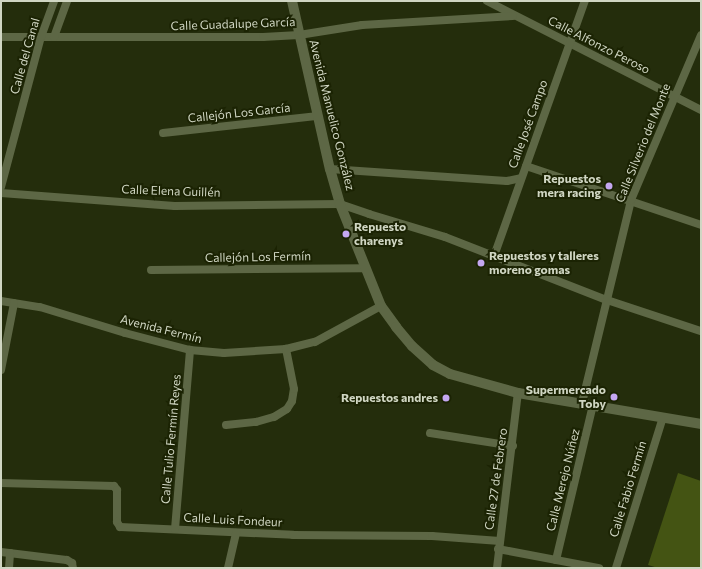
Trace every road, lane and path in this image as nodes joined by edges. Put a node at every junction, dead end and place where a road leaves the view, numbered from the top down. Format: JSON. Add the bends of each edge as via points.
{"nodes":[{"id":1,"x":54,"y":1,"type":"edge"},
{"id":2,"x":67,"y":1,"type":"edge"},
{"id":3,"x":292,"y":1,"type":"edge"},
{"id":4,"x":487,"y":1,"type":"edge"},
{"id":5,"x":585,"y":1,"type":"edge"},
{"id":6,"x":513,"y":16,"type":"junction"},
{"id":7,"x":299,"y":35,"type":"junction"},
{"id":8,"x":701,"y":36,"type":"edge"},
{"id":9,"x":1,"y":37,"type":"edge"},
{"id":10,"x":41,"y":37,"type":"junction"},
{"id":11,"x":54,"y":37,"type":"junction"},
{"id":12,"x":570,"y":43,"type":"junction"},
{"id":13,"x":674,"y":97,"type":"junction"},
{"id":14,"x":701,"y":110,"type":"edge"},
{"id":15,"x":318,"y":116,"type":"junction"},
{"id":16,"x":163,"y":133,"type":"dead end"},
{"id":17,"x":526,"y":166,"type":"junction"},
{"id":18,"x":330,"y":170,"type":"junction"},
{"id":19,"x":521,"y":178,"type":"junction"},
{"id":20,"x":1,"y":187,"type":"edge"},
{"id":21,"x":1,"y":193,"type":"edge"},
{"id":22,"x":631,"y":200,"type":"junction"},
{"id":23,"x":340,"y":204,"type":"junction"},
{"id":24,"x":701,"y":224,"type":"edge"},
{"id":25,"x":494,"y":256,"type":"junction"},
{"id":26,"x":365,"y":268,"type":"junction"},
{"id":27,"x":151,"y":270,"type":"dead end"},
{"id":28,"x":607,"y":300,"type":"junction"},
{"id":29,"x":1,"y":301,"type":"edge"},
{"id":30,"x":14,"y":303,"type":"junction"},
{"id":31,"x":381,"y":306,"type":"junction"},
{"id":32,"x":701,"y":331,"type":"edge"},
{"id":33,"x":286,"y":349,"type":"junction"},
{"id":34,"x":190,"y":350,"type":"junction"},
{"id":35,"x":1,"y":370,"type":"edge"},
{"id":36,"x":518,"y":393,"type":"junction"},
{"id":37,"x":582,"y":403,"type":"junction"},
{"id":38,"x":593,"y":405,"type":"junction"},
{"id":39,"x":663,"y":417,"type":"junction"},
{"id":40,"x":701,"y":424,"type":"edge"},
{"id":41,"x":226,"y":425,"type":"dead end"},
{"id":42,"x":430,"y":433,"type":"dead end"},
{"id":43,"x":513,"y":446,"type":"junction"},
{"id":44,"x":1,"y":483,"type":"edge"},
{"id":45,"x":175,"y":529,"type":"junction"},
{"id":46,"x":236,"y":533,"type":"junction"},
{"id":47,"x":499,"y":545,"type":"junction"},
{"id":48,"x":1,"y":552,"type":"edge"},
{"id":49,"x":10,"y":553,"type":"junction"},
{"id":50,"x":556,"y":560,"type":"junction"},
{"id":51,"x":9,"y":568,"type":"edge"},
{"id":52,"x":73,"y":568,"type":"edge"},
{"id":53,"x":228,"y":568,"type":"edge"},
{"id":54,"x":497,"y":568,"type":"edge"},
{"id":55,"x":599,"y":568,"type":"edge"},
{"id":56,"x":616,"y":568,"type":"edge"}],
"edges":[{"from":1,"to":10,"type":"street","name":"Calle del Canal"},
{"from":2,"to":11,"type":"street"},
{"from":3,"to":7,"type":"street","name":"Avenida Manuelico González"},
{"from":4,"to":6,"type":"street","name":"Calle Alfonzo Peroso"},
{"from":5,"to":12,"type":"street","name":"Calle José Campo"},
{"from":6,"to":7,"type":"street","name":"Calle Guadalupe García","via":[[362,25]]},
{"from":6,"to":12,"type":"street","name":"Calle Alfonzo Peroso"},
{"from":7,"to":11,"type":"street","name":"Calle Guadalupe García"},
{"from":7,"to":15,"type":"street","name":"Avenida Manuelico González"},
{"from":8,"to":13,"type":"street","name":"Calle Silverio del Monte"},
{"from":9,"to":10,"type":"street","name":"Calle Guadalupe García"},
{"from":10,"to":11,"type":"street","name":"Calle Guadalupe García"},
{"from":10,"to":20,"type":"street","name":"Calle del Canal"},
{"from":12,"to":13,"type":"street","name":"Calle Alfonzo Peroso"},
{"from":12,"to":17,"type":"street","name":"Calle José Campo"},
{"from":13,"to":14,"type":"street","name":"Calle Alfonzo Peroso"},
{"from":13,"to":22,"type":"street","name":"Calle Silverio del Monte"},
{"from":15,"to":16,"type":"street","name":"Callejón Los García"},
{"from":15,"to":18,"type":"street","name":"Avenida Manuelico González"},
{"from":17,"to":19,"type":"street","name":"Calle José Campo"},
{"from":17,"to":22,"type":"street"},
{"from":18,"to":19,"type":"street","via":[[507,181]]},
{"from":18,"to":23,"type":"street","name":"Avenida Manuelico González"},
{"from":19,"to":25,"type":"street","name":"Calle José Campo"},
{"from":21,"to":23,"type":"street","name":"Calle Elena Guillén","via":[[175,206]]},
{"from":22,"to":24,"type":"street"},
{"from":22,"to":28,"type":"street","name":"Calle Silverio del Monte"},
{"from":23,"to":25,"type":"street","name":"Calle Elena Guillén","via":[[446,237]]},
{"from":23,"to":26,"type":"street","name":"Avenida Manuelico González"},
{"from":25,"to":28,"type":"street","name":"Calle Elena Guillén"},
{"from":26,"to":27,"type":"street","name":"Callejón Los Fermín"},
{"from":26,"to":31,"type":"street","name":"Avenida Manuelico González"},
{"from":28,"to":32,"type":"street","name":"Calle Elena Guillén"},
{"from":28,"to":37,"type":"street","name":"Calle Silverio del Monte"},
{"from":29,"to":30,"type":"street","name":"Avenida Fermín"},
{"from":30,"to":34,"type":"street","name":"Avenida Fermín","via":[[40,307]]},
{"from":30,"to":35,"type":"street"},
{"from":31,"to":33,"type":"street","name":"Avenida Fermín","via":[[315,342]]},
{"from":31,"to":36,"type":"street","name":"Avenida Manuelico González","via":[[412,346],[438,368]]},
{"from":33,"to":34,"type":"street","name":"Avenida Fermín","via":[[224,354]]},
{"from":33,"to":41,"type":"street","via":[[294,389],[292,402],[287,409],[274,417],[256,422]]},
{"from":34,"to":45,"type":"street","name":"Calle Tulio Fermín Reyes"},
{"from":36,"to":37,"type":"street","name":"Avenida Manuelico González"},
{"from":36,"to":43,"type":"street","name":"Calle 27 de Febrero"},
{"from":37,"to":38,"type":"street","name":"Avenida Manuelico González"},
{"from":38,"to":39,"type":"street","name":"Avenida Manuelico González"},
{"from":38,"to":50,"type":"street","name":"Calle Merejo Núñez"},
{"from":39,"to":40,"type":"street","name":"Avenida Manuelico González"},
{"from":39,"to":56,"type":"street","name":"Calle Fabio Fermín"},
{"from":42,"to":43,"type":"street"},
{"from":43,"to":47,"type":"street","name":"Calle 27 de Febrero"},
{"from":44,"to":45,"type":"street","name":"Calle Luis Fondeur","via":[[112,486],[117,490],[120,527]]},
{"from":45,"to":46,"type":"street","name":"Calle Luis Fondeur"},
{"from":46,"to":47,"type":"street","name":"Calle Luis Fondeur","via":[[432,536]]},
{"from":46,"to":53,"type":"street"},
{"from":47,"to":50,"type":"street","name":"Calle Luis Fondeur"},
{"from":47,"to":54,"type":"street","name":"Calle 27 de Febrero"},
{"from":48,"to":49,"type":"street"},
{"from":49,"to":51,"type":"street"},
{"from":49,"to":52,"type":"street","via":[[67,560],[72,563]]},
{"from":50,"to":55,"type":"street","name":"Calle Luis Fondeur"}]}
